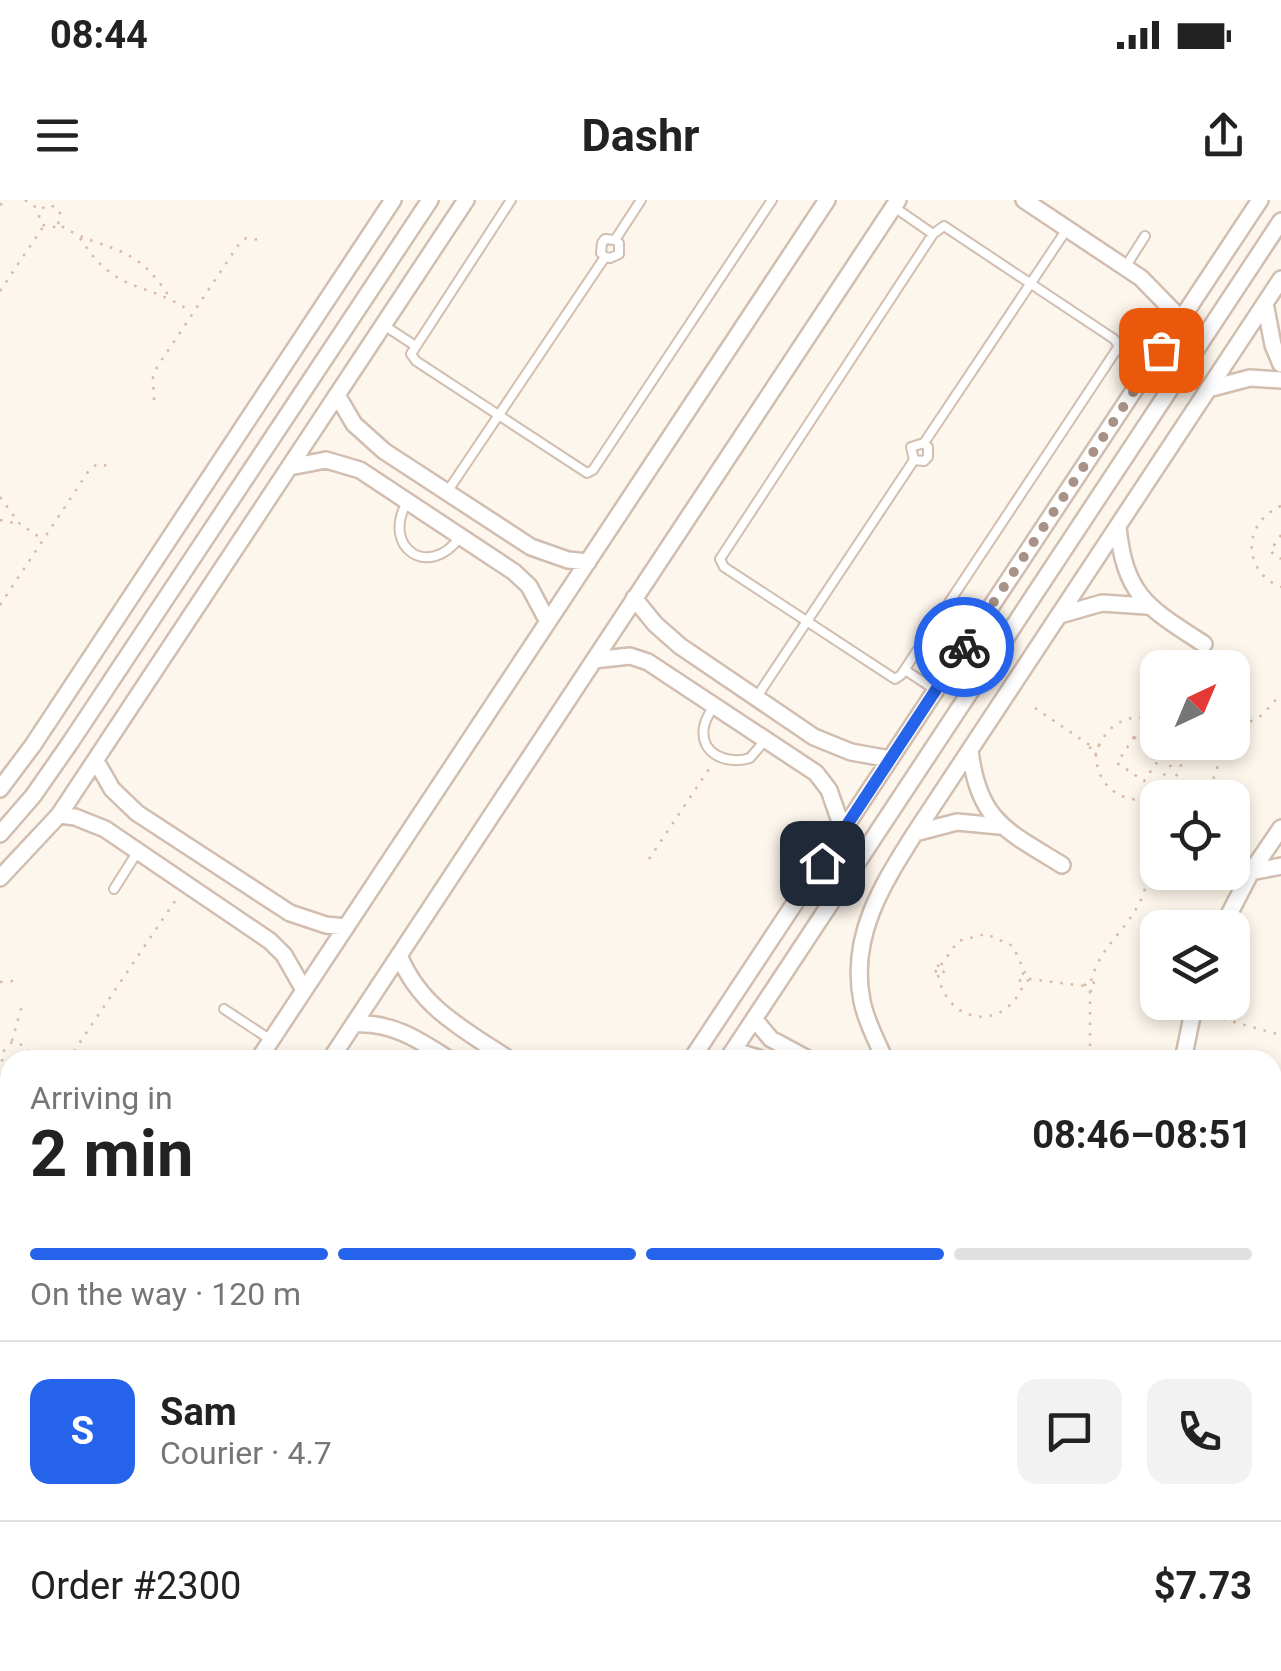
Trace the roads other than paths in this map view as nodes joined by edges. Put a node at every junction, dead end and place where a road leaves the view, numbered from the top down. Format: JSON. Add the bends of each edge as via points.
{"nodes":[{"id":1,"x":393,"y":200,"type":"edge"},
{"id":2,"x":430,"y":200,"type":"edge"},
{"id":3,"x":466,"y":200,"type":"edge"},
{"id":4,"x":511,"y":200,"type":"edge"},
{"id":5,"x":641,"y":200,"type":"edge"},
{"id":6,"x":772,"y":200,"type":"edge"},
{"id":7,"x":826,"y":200,"type":"edge"},
{"id":8,"x":1024,"y":200,"type":"edge"},
{"id":9,"x":1260,"y":200,"type":"edge"},
{"id":10,"x":896,"y":204,"type":"edge"},
{"id":11,"x":1281,"y":221,"type":"edge"},
{"id":12,"x":1067,"y":229,"type":"junction"},
{"id":13,"x":933,"y":234,"type":"junction"},
{"id":14,"x":1145,"y":236,"type":"dead end"},
{"id":15,"x":615,"y":240,"type":"junction"},
{"id":16,"x":605,"y":256,"type":"junction"},
{"id":17,"x":1124,"y":268,"type":"junction"},
{"id":18,"x":1281,"y":279,"type":"edge"},
{"id":19,"x":1031,"y":283,"type":"junction"},
{"id":20,"x":1266,"y":303,"type":"junction"},
{"id":21,"x":1181,"y":320,"type":"junction"},
{"id":22,"x":384,"y":325,"type":"junction"},
{"id":23,"x":414,"y":345,"type":"junction"},
{"id":24,"x":1281,"y":364,"type":"edge"},
{"id":25,"x":1281,"y":380,"type":"edge"},
{"id":26,"x":1208,"y":389,"type":"junction"},
{"id":27,"x":337,"y":395,"type":"junction"},
{"id":28,"x":498,"y":416,"type":"junction"},
{"id":29,"x":924,"y":443,"type":"junction"},
{"id":30,"x":914,"y":460,"type":"junction"},
{"id":31,"x":290,"y":467,"type":"junction"},
{"id":32,"x":447,"y":493,"type":"junction"},
{"id":33,"x":407,"y":502,"type":"junction"},
{"id":34,"x":1118,"y":526,"type":"junction"},
{"id":35,"x":460,"y":536,"type":"junction"},
{"id":36,"x":588,"y":562,"type":"junction"},
{"id":37,"x":634,"y":598,"type":"junction"},
{"id":38,"x":1146,"y":606,"type":"junction"},
{"id":39,"x":1060,"y":614,"type":"junction"},
{"id":40,"x":807,"y":621,"type":"junction"},
{"id":41,"x":548,"y":622,"type":"junction"},
{"id":42,"x":1204,"y":644,"type":"dead end"},
{"id":43,"x":959,"y":655,"type":"junction"},
{"id":44,"x":594,"y":660,"type":"junction"},
{"id":45,"x":905,"y":670,"type":"junction"},
{"id":46,"x":984,"y":671,"type":"junction"},
{"id":47,"x":936,"y":690,"type":"junction"},
{"id":48,"x":756,"y":698,"type":"junction"},
{"id":49,"x":715,"y":704,"type":"junction"},
{"id":50,"x":922,"y":711,"type":"junction"},
{"id":51,"x":947,"y":726,"type":"junction"},
{"id":52,"x":766,"y":738,"type":"junction"},
{"id":53,"x":970,"y":750,"type":"junction"},
{"id":54,"x":890,"y":759,"type":"junction"},
{"id":55,"x":96,"y":761,"type":"junction"},
{"id":56,"x":0,"y":789,"type":"edge"},
{"id":57,"x":59,"y":815,"type":"junction"},
{"id":58,"x":1000,"y":826,"type":"junction"},
{"id":59,"x":1281,"y":828,"type":"edge"},
{"id":60,"x":843,"y":830,"type":"junction"},
{"id":61,"x":916,"y":833,"type":"junction"},
{"id":62,"x":0,"y":834,"type":"edge"},
{"id":63,"x":138,"y":851,"type":"junction"},
{"id":64,"x":1062,"y":865,"type":"dead end"},
{"id":65,"x":1281,"y":866,"type":"edge"},
{"id":66,"x":1251,"y":872,"type":"junction"},
{"id":67,"x":0,"y":878,"type":"edge"},
{"id":68,"x":114,"y":889,"type":"dead end"},
{"id":69,"x":1231,"y":910,"type":"edge"},
{"id":70,"x":346,"y":927,"type":"junction"},
{"id":71,"x":399,"y":955,"type":"junction"},
{"id":72,"x":304,"y":990,"type":"junction"},
{"id":73,"x":224,"y":1009,"type":"dead end"},
{"id":74,"x":754,"y":1019,"type":"junction"},
{"id":75,"x":1191,"y":1020,"type":"edge"},
{"id":76,"x":354,"y":1024,"type":"junction"},
{"id":77,"x":272,"y":1040,"type":"junction"},
{"id":78,"x":265,"y":1050,"type":"edge"},
{"id":79,"x":337,"y":1050,"type":"edge"},
{"id":80,"x":434,"y":1050,"type":"edge"},
{"id":81,"x":495,"y":1050,"type":"edge"},
{"id":82,"x":698,"y":1050,"type":"edge"},
{"id":83,"x":734,"y":1050,"type":"edge"},
{"id":84,"x":792,"y":1050,"type":"edge"},
{"id":85,"x":880,"y":1050,"type":"edge"},
{"id":86,"x":1185,"y":1050,"type":"edge"}],
"edges":[{"from":1,"to":56,"type":"street"},
{"from":2,"to":62,"type":"street","via":[[70,743]]},
{"from":3,"to":22,"type":"street"},
{"from":4,"to":23,"type":"lane"},
{"from":5,"to":15,"type":"lane"},
{"from":6,"to":28,"type":"lane","via":[[590,472]]},
{"from":7,"to":36,"type":"street"},
{"from":8,"to":12,"type":"street"},
{"from":9,"to":21,"type":"street"},
{"from":10,"to":13,"type":"lane"},
{"from":10,"to":37,"type":"street"},
{"from":11,"to":46,"type":"street"},
{"from":12,"to":17,"type":"street"},
{"from":12,"to":19,"type":"lane"},
{"from":13,"to":19,"type":"lane","via":[[949,228]]},
{"from":13,"to":40,"type":"lane","via":[[720,554],[724,566]]},
{"from":14,"to":17,"type":"lane"},
{"from":15,"to":16,"type":"lane","via":[[602,243]]},
{"from":15,"to":16,"type":"lane","via":[[619,254]]},
{"from":16,"to":28,"type":"lane"},
{"from":17,"to":21,"type":"street","via":[[1156,290]]},
{"from":18,"to":20,"type":"street"},
{"from":19,"to":29,"type":"lane"},
{"from":19,"to":45,"type":"lane","via":[[1119,346]]},
{"from":20,"to":24,"type":"street"},
{"from":20,"to":26,"type":"street"},
{"from":21,"to":43,"type":"street"},
{"from":22,"to":23,"type":"lane"},
{"from":22,"to":27,"type":"street"},
{"from":23,"to":28,"type":"lane","via":[[416,361]]},
{"from":25,"to":26,"type":"street","via":[[1250,378]]},
{"from":26,"to":34,"type":"street"},
{"from":27,"to":31,"type":"street"},
{"from":27,"to":32,"type":"street","via":[[365,436]]},
{"from":28,"to":32,"type":"lane"},
{"from":29,"to":30,"type":"lane","via":[[911,447]]},
{"from":29,"to":30,"type":"lane","via":[[928,457]]},
{"from":30,"to":40,"type":"lane"},
{"from":31,"to":33,"type":"street","via":[[344,463]]},
{"from":31,"to":55,"type":"street"},
{"from":32,"to":36,"type":"street","via":[[531,547]]},
{"from":33,"to":35,"type":"street"},
{"from":33,"to":35,"type":"lane","via":[[399,538],[417,556],[443,555]]},
{"from":34,"to":38,"type":"street","via":[[1126,568]]},
{"from":34,"to":39,"type":"street"},
{"from":35,"to":41,"type":"street","via":[[529,586]]},
{"from":36,"to":41,"type":"street"},
{"from":37,"to":44,"type":"street"},
{"from":37,"to":48,"type":"street","via":[[667,636]]},
{"from":38,"to":39,"type":"street","via":[[1102,603]]},
{"from":38,"to":42,"type":"street"},
{"from":39,"to":53,"type":"street"},
{"from":40,"to":45,"type":"lane","via":[[892,678]]},
{"from":40,"to":48,"type":"lane"},
{"from":41,"to":70,"type":"street"},
{"from":43,"to":46,"type":"street","via":[[963,669]]},
{"from":43,"to":47,"type":"street"},
{"from":44,"to":49,"type":"street","via":[[630,656],[648,662]]},
{"from":44,"to":71,"type":"street"},
{"from":45,"to":47,"type":"lane"},
{"from":46,"to":51,"type":"street"},
{"from":47,"to":50,"type":"street"},
{"from":48,"to":54,"type":"street","via":[[817,738]]},
{"from":49,"to":52,"type":"street"},
{"from":49,"to":52,"type":"lane","via":[[704,728],[717,756],[740,762]]},
{"from":50,"to":51,"type":"street","via":[[936,709]]},
{"from":50,"to":54,"type":"street"},
{"from":51,"to":74,"type":"street"},
{"from":52,"to":60,"type":"street","via":[[816,773]]},
{"from":53,"to":58,"type":"street","via":[[978,791]]},
{"from":53,"to":61,"type":"street"},
{"from":54,"to":60,"type":"street"},
{"from":55,"to":57,"type":"street"},
{"from":55,"to":70,"type":"street","via":[[137,813],[290,912]]},
{"from":57,"to":63,"type":"street","via":[[90,822]]},
{"from":57,"to":67,"type":"street"},
{"from":58,"to":61,"type":"street","via":[[957,822]]},
{"from":58,"to":64,"type":"street"},
{"from":59,"to":66,"type":"street"},
{"from":60,"to":82,"type":"street"},
{"from":61,"to":85,"type":"street","via":[[872,906],[862,937],[862,1003]]},
{"from":63,"to":68,"type":"lane"},
{"from":63,"to":72,"type":"street","via":[[270,941]]},
{"from":65,"to":66,"type":"street"},
{"from":66,"to":69,"type":"street"},
{"from":70,"to":72,"type":"street"},
{"from":71,"to":76,"type":"street"},
{"from":71,"to":81,"type":"street","via":[[436,1012]]},
{"from":72,"to":77,"type":"street"},
{"from":73,"to":77,"type":"lane"},
{"from":74,"to":83,"type":"street"},
{"from":74,"to":84,"type":"street"},
{"from":75,"to":86,"type":"street"},
{"from":76,"to":79,"type":"street"},
{"from":76,"to":80,"type":"street","via":[[404,1031]]},
{"from":77,"to":78,"type":"street"}]}
